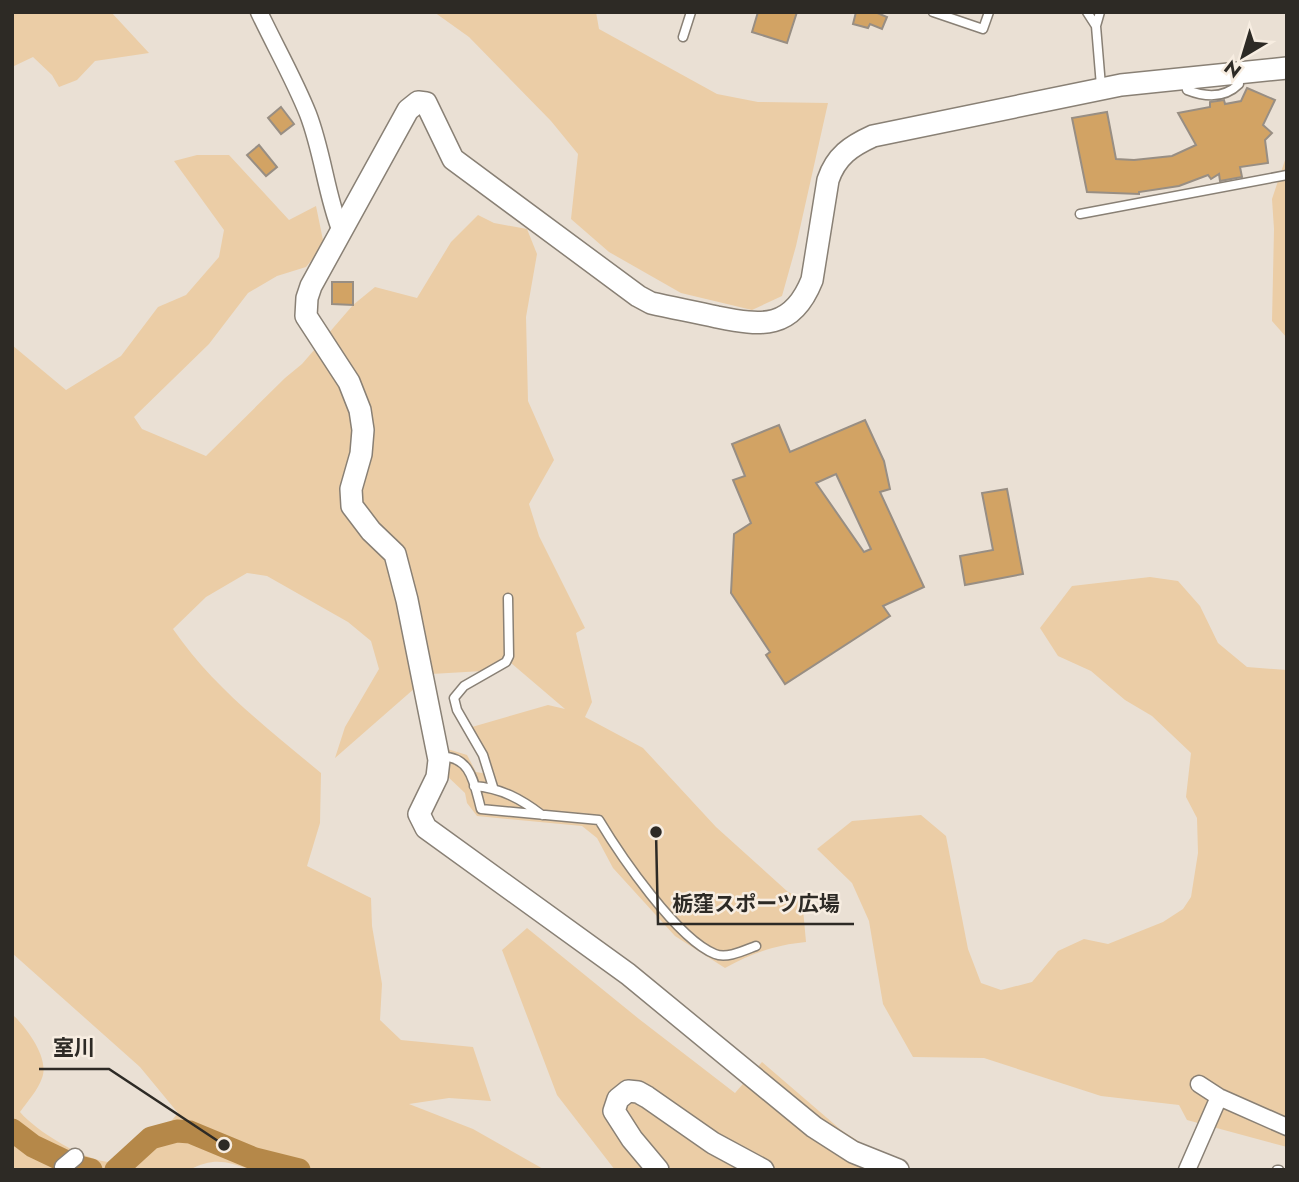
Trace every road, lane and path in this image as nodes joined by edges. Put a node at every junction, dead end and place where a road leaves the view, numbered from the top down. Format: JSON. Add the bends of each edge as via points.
{"nodes":[{"id":1,"x":259,"y":12,"type":"edge"},
{"id":2,"x":691,"y":12,"type":"edge"},
{"id":3,"x":933,"y":12,"type":"edge"},
{"id":4,"x":989,"y":12,"type":"edge"},
{"id":5,"x":1087,"y":12,"type":"edge"},
{"id":6,"x":1100,"y":12,"type":"edge"},
{"id":7,"x":1096,"y":26,"type":"junction"},
{"id":8,"x":683,"y":37,"type":"dead end"},
{"id":9,"x":1287,"y":68,"type":"edge"},
{"id":10,"x":1101,"y":89,"type":"junction"},
{"id":11,"x":1287,"y":175,"type":"edge"},
{"id":12,"x":1080,"y":214,"type":"dead end"},
{"id":13,"x":341,"y":232,"type":"junction"},
{"id":14,"x":508,"y":598,"type":"dead end"},
{"id":15,"x":438,"y":757,"type":"junction"},
{"id":16,"x":474,"y":786,"type":"junction"},
{"id":17,"x":493,"y":787,"type":"junction"},
{"id":18,"x":542,"y":815,"type":"junction"},
{"id":19,"x":756,"y":946,"type":"dead end"},
{"id":20,"x":1199,"y":1084,"type":"dead end"},
{"id":21,"x":1219,"y":1097,"type":"junction"},
{"id":22,"x":1287,"y":1128,"type":"edge"},
{"id":23,"x":658,"y":1170,"type":"edge"},
{"id":24,"x":763,"y":1170,"type":"edge"},
{"id":25,"x":898,"y":1170,"type":"edge"},
{"id":26,"x":1187,"y":1170,"type":"edge"}],
"edges":[{"from":1,"to":13,"type":"street","via":[[307,113]]},
{"from":2,"to":8,"type":"lane"},
{"from":3,"to":4,"type":"lane","via":[[984,29]]},
{"from":5,"to":7,"type":"lane"},
{"from":6,"to":7,"type":"lane"},
{"from":7,"to":10,"type":"lane"},
{"from":9,"to":10,"type":"street"},
{"from":10,"to":13,"type":"street","via":[[873,136],[842,154],[828,180],[806,295],[786,316],[769,324],[651,303],[638,296],[453,159],[426,103],[418,102],[408,110]]},
{"from":11,"to":12,"type":"lane"},
{"from":13,"to":15,"type":"street","via":[[311,286],[306,316],[349,382],[360,410],[363,430],[352,506],[395,554]]},
{"from":14,"to":17,"type":"lane","via":[[506,662],[464,686],[454,698],[483,755]]},
{"from":15,"to":16,"type":"lane","via":[[460,760]]},
{"from":15,"to":25,"type":"street","via":[[437,777],[419,814],[426,828],[628,974],[814,1127],[853,1152]]},
{"from":16,"to":17,"type":"lane"},
{"from":16,"to":18,"type":"lane","via":[[481,809]]},
{"from":17,"to":18,"type":"lane"},
{"from":18,"to":19,"type":"lane","via":[[599,820],[625,863],[669,915],[717,955]]},
{"from":20,"to":21,"type":"street"},
{"from":21,"to":22,"type":"street"},
{"from":21,"to":26,"type":"street"},
{"from":23,"to":24,"type":"street","via":[[614,1111],[618,1099],[628,1091],[647,1097],[713,1143]]}]}
